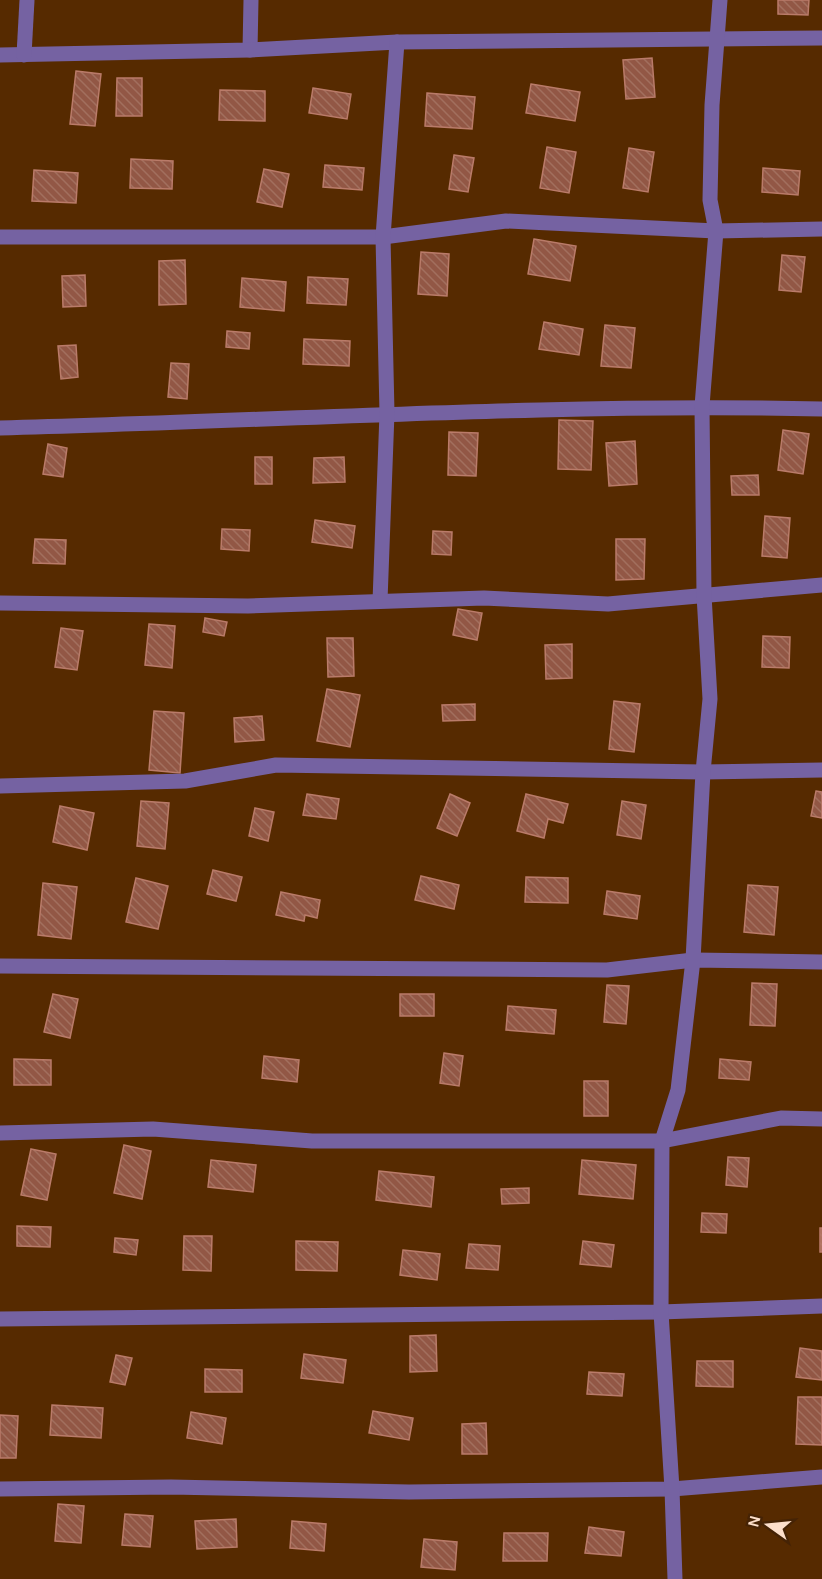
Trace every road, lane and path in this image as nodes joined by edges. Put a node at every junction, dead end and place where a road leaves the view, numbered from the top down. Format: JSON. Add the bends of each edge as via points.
{"nodes":[{"id":1,"x":27,"y":0,"type":"edge"},
{"id":2,"x":251,"y":0,"type":"edge"},
{"id":3,"x":720,"y":0,"type":"edge"},
{"id":4,"x":822,"y":38,"type":"edge"},
{"id":5,"x":717,"y":40,"type":"junction"},
{"id":6,"x":397,"y":42,"type":"junction"},
{"id":7,"x":250,"y":50,"type":"junction"},
{"id":8,"x":0,"y":55,"type":"edge"},
{"id":9,"x":24,"y":55,"type":"junction"},
{"id":10,"x":822,"y":229,"type":"edge"},
{"id":11,"x":716,"y":231,"type":"junction"},
{"id":12,"x":0,"y":237,"type":"edge"},
{"id":13,"x":383,"y":237,"type":"junction"},
{"id":14,"x":702,"y":406,"type":"junction"},
{"id":15,"x":822,"y":408,"type":"edge"},
{"id":16,"x":387,"y":413,"type":"junction"},
{"id":17,"x":0,"y":428,"type":"edge"},
{"id":18,"x":822,"y":585,"type":"edge"},
{"id":19,"x":704,"y":595,"type":"junction"},
{"id":20,"x":380,"y":601,"type":"junction"},
{"id":21,"x":0,"y":603,"type":"edge"},
{"id":22,"x":822,"y":770,"type":"edge"},
{"id":23,"x":703,"y":772,"type":"junction"},
{"id":24,"x":0,"y":786,"type":"edge"},
{"id":25,"x":693,"y":960,"type":"junction"},
{"id":26,"x":822,"y":962,"type":"edge"},
{"id":27,"x":0,"y":966,"type":"edge"},
{"id":28,"x":822,"y":1119,"type":"edge"},
{"id":29,"x":0,"y":1133,"type":"edge"},
{"id":30,"x":662,"y":1141,"type":"junction"},
{"id":31,"x":822,"y":1306,"type":"edge"},
{"id":32,"x":661,"y":1312,"type":"junction"},
{"id":33,"x":0,"y":1318,"type":"edge"},
{"id":34,"x":822,"y":1477,"type":"edge"},
{"id":35,"x":0,"y":1489,"type":"edge"},
{"id":36,"x":672,"y":1489,"type":"junction"},
{"id":37,"x":675,"y":1579,"type":"edge"}],
"edges":[{"from":1,"to":9,"type":"street"},
{"from":2,"to":7,"type":"street"},
{"from":3,"to":5,"type":"street"},
{"from":4,"to":5,"type":"street"},
{"from":5,"to":6,"type":"street"},
{"from":5,"to":11,"type":"street","via":[[710,200]]},
{"from":6,"to":7,"type":"street"},
{"from":6,"to":13,"type":"street"},
{"from":7,"to":9,"type":"street"},
{"from":8,"to":9,"type":"street"},
{"from":10,"to":11,"type":"street"},
{"from":11,"to":13,"type":"street","via":[[506,221]]},
{"from":11,"to":14,"type":"street"},
{"from":12,"to":13,"type":"street"},
{"from":13,"to":16,"type":"street"},
{"from":14,"to":15,"type":"street"},
{"from":14,"to":16,"type":"street"},
{"from":14,"to":19,"type":"street"},
{"from":16,"to":17,"type":"street","via":[[236,422]]},
{"from":16,"to":20,"type":"street"},
{"from":18,"to":19,"type":"street"},
{"from":19,"to":20,"type":"street","via":[[608,604],[484,598]]},
{"from":19,"to":23,"type":"street","via":[[710,699]]},
{"from":20,"to":21,"type":"street","via":[[248,606]]},
{"from":22,"to":23,"type":"street"},
{"from":23,"to":24,"type":"street","via":[[276,765],[185,781]]},
{"from":23,"to":25,"type":"street"},
{"from":25,"to":26,"type":"street"},
{"from":25,"to":27,"type":"street","via":[[607,970]]},
{"from":25,"to":30,"type":"street","via":[[678,1090]]},
{"from":28,"to":30,"type":"street","via":[[781,1118]]},
{"from":29,"to":30,"type":"street","via":[[153,1129],[312,1140]]},
{"from":30,"to":32,"type":"street"},
{"from":31,"to":32,"type":"street"},
{"from":32,"to":33,"type":"street"},
{"from":32,"to":36,"type":"street"},
{"from":34,"to":36,"type":"street"},
{"from":35,"to":36,"type":"street"},
{"from":36,"to":37,"type":"street"}]}
